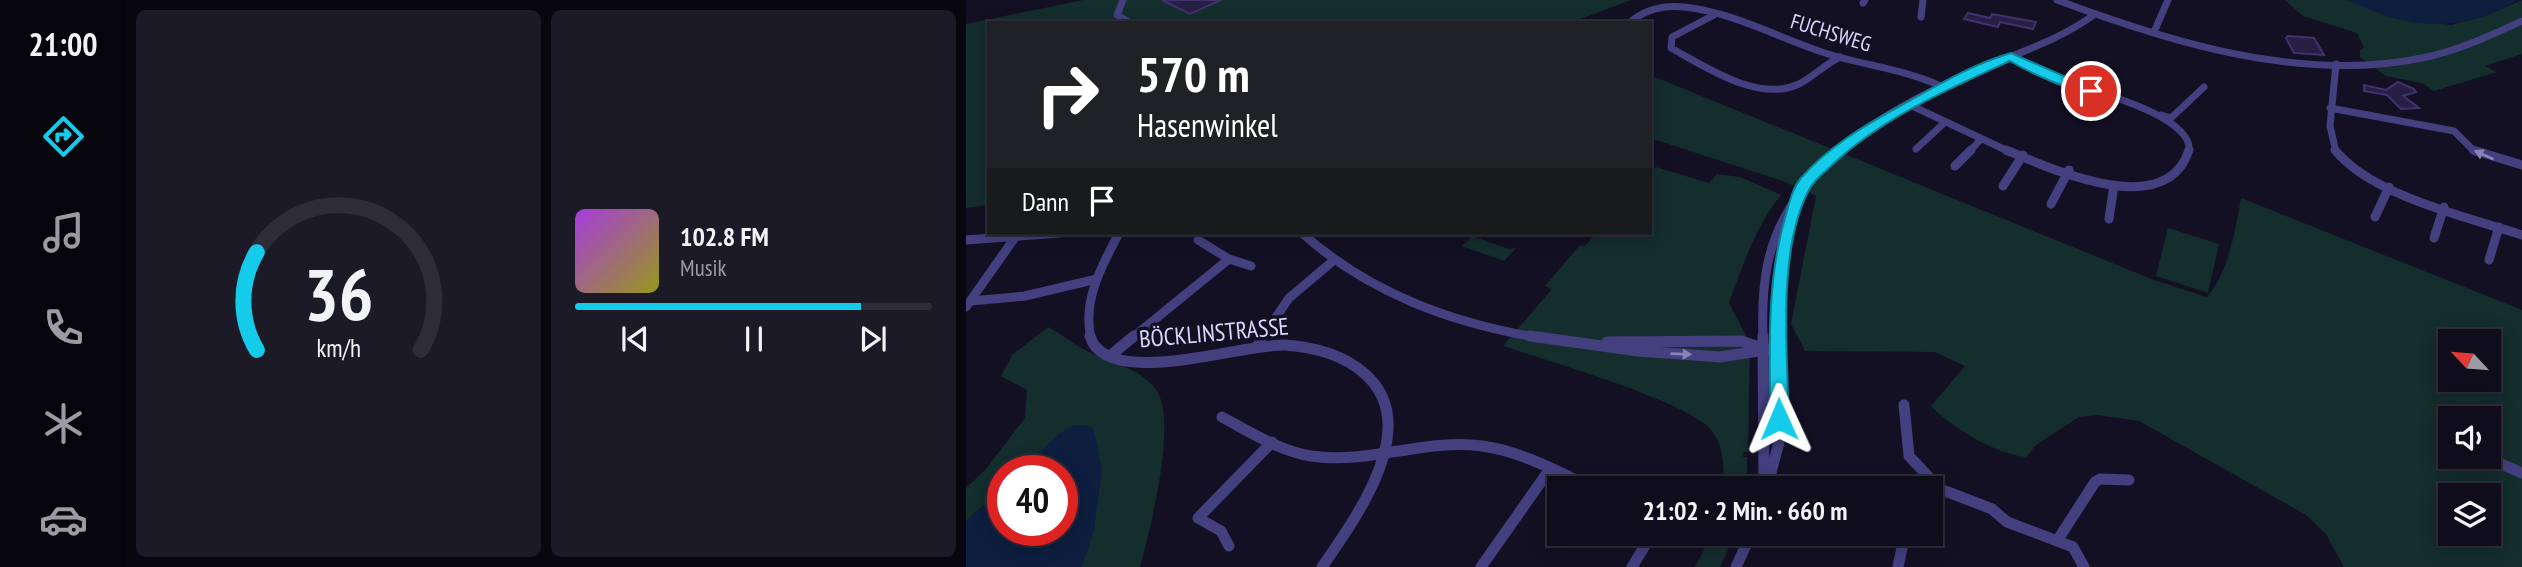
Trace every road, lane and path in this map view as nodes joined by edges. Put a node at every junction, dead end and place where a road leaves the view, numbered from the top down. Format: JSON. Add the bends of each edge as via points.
{"nodes":[{"id":1,"x":1124,"y":0,"type":"edge"},
{"id":2,"x":1923,"y":0,"type":"edge"},
{"id":3,"x":2057,"y":0,"type":"edge"},
{"id":4,"x":2168,"y":0,"type":"edge"},
{"id":5,"x":2095,"y":14,"type":"junction"},
{"id":6,"x":1714,"y":15,"type":"junction"},
{"id":7,"x":1921,"y":16,"type":"dead end"},
{"id":8,"x":1127,"y":21,"type":"edge"},
{"id":9,"x":1633,"y":21,"type":"edge"},
{"id":10,"x":2522,"y":21,"type":"edge"},
{"id":11,"x":2154,"y":32,"type":"junction"},
{"id":12,"x":1840,"y":57,"type":"junction"},
{"id":13,"x":2011,"y":57,"type":"junction"},
{"id":14,"x":2336,"y":64,"type":"junction"},
{"id":15,"x":1943,"y":87,"type":"junction"},
{"id":16,"x":2204,"y":87,"type":"dead end"},
{"id":17,"x":1910,"y":105,"type":"junction"},
{"id":18,"x":2330,"y":108,"type":"junction"},
{"id":19,"x":2157,"y":114,"type":"junction"},
{"id":20,"x":1944,"y":124,"type":"junction"},
{"id":21,"x":1981,"y":139,"type":"junction"},
{"id":22,"x":1916,"y":149,"type":"dead end"},
{"id":23,"x":2023,"y":155,"type":"junction"},
{"id":24,"x":2522,"y":165,"type":"edge"},
{"id":25,"x":1955,"y":166,"type":"dead end"},
{"id":26,"x":2069,"y":170,"type":"junction"},
{"id":27,"x":2114,"y":185,"type":"junction"},
{"id":28,"x":2003,"y":186,"type":"dead end"},
{"id":29,"x":2389,"y":187,"type":"junction"},
{"id":30,"x":1799,"y":196,"type":"junction"},
{"id":31,"x":2051,"y":204,"type":"dead end"},
{"id":32,"x":2444,"y":207,"type":"junction"},
{"id":33,"x":2375,"y":217,"type":"dead end"},
{"id":34,"x":2109,"y":219,"type":"dead end"},
{"id":35,"x":2500,"y":227,"type":"junction"},
{"id":36,"x":1016,"y":235,"type":"edge"},
{"id":37,"x":1118,"y":235,"type":"edge"},
{"id":38,"x":1304,"y":235,"type":"edge"},
{"id":39,"x":2522,"y":235,"type":"edge"},
{"id":40,"x":2434,"y":238,"type":"dead end"},
{"id":41,"x":966,"y":240,"type":"edge"},
{"id":42,"x":1198,"y":240,"type":"dead end"},
{"id":43,"x":1229,"y":259,"type":"junction"},
{"id":44,"x":2489,"y":260,"type":"dead end"},
{"id":45,"x":1333,"y":261,"type":"junction"},
{"id":46,"x":1251,"y":266,"type":"dead end"},
{"id":47,"x":1097,"y":279,"type":"junction"},
{"id":48,"x":969,"y":304,"type":"edge"},
{"id":49,"x":1258,"y":346,"type":"junction"},
{"id":50,"x":1763,"y":348,"type":"junction"},
{"id":51,"x":1778,"y":348,"type":"junction"},
{"id":52,"x":1110,"y":356,"type":"junction"},
{"id":53,"x":1904,"y":405,"type":"dead end"},
{"id":54,"x":1222,"y":417,"type":"dead end"},
{"id":55,"x":1272,"y":442,"type":"junction"},
{"id":56,"x":1385,"y":449,"type":"junction"},
{"id":57,"x":2501,"y":464,"type":"edge"},
{"id":58,"x":1550,"y":469,"type":"junction"},
{"id":59,"x":2522,"y":473,"type":"edge"},
{"id":60,"x":1566,"y":476,"type":"edge"},
{"id":61,"x":1765,"y":476,"type":"edge"},
{"id":62,"x":1773,"y":476,"type":"edge"},
{"id":63,"x":1928,"y":476,"type":"edge"},
{"id":64,"x":2129,"y":480,"type":"dead end"},
{"id":65,"x":1943,"y":490,"type":"edge"},
{"id":66,"x":2057,"y":541,"type":"junction"},
{"id":67,"x":1229,"y":546,"type":"dead end"},
{"id":68,"x":1645,"y":546,"type":"edge"},
{"id":69,"x":1746,"y":546,"type":"edge"},
{"id":70,"x":1902,"y":546,"type":"edge"},
{"id":71,"x":1322,"y":567,"type":"edge"},
{"id":72,"x":1481,"y":567,"type":"edge"},
{"id":73,"x":1632,"y":567,"type":"edge"},
{"id":74,"x":1736,"y":567,"type":"edge"},
{"id":75,"x":1898,"y":567,"type":"edge"},
{"id":76,"x":2084,"y":567,"type":"edge"}],
"edges":[{"from":1,"to":8,"type":"street","via":[[1117,15]]},
{"from":2,"to":7,"type":"street"},
{"from":3,"to":5,"type":"street"},
{"from":4,"to":11,"type":"street"},
{"from":5,"to":11,"type":"street"},
{"from":5,"to":13,"type":"street"},
{"from":6,"to":9,"type":"street","name":"FUCHSWEG","via":[[1684,7],[1657,8]]},
{"from":6,"to":12,"type":"street","name":"FUCHSWEG"},
{"from":6,"to":12,"type":"street","via":[[1672,37],[1671,48],[1738,81],[1785,89]]},
{"from":10,"to":14,"type":"street","via":[[2436,55]]},
{"from":11,"to":14,"type":"street","via":[[2244,53]]},
{"from":12,"to":15,"type":"street","name":"FUCHSWEG"},
{"from":13,"to":15,"type":"street"},
{"from":13,"to":19,"type":"street","via":[[2049,76]]},
{"from":14,"to":18,"type":"street"},
{"from":15,"to":17,"type":"street"},
{"from":16,"to":19,"type":"street","via":[[2171,118]]},
{"from":17,"to":20,"type":"street"},
{"from":17,"to":30,"type":"street","via":[[1846,145],[1806,182]]},
{"from":24,"to":18,"type":"street","one_way":true,"via":[[2476,153],[2454,131]]},
{"from":18,"to":29,"type":"street","via":[[2335,151],[2357,172]]},
{"from":19,"to":27,"type":"street","via":[[2188,137],[2186,159],[2177,172],[2156,186]]},
{"from":20,"to":21,"type":"street"},
{"from":20,"to":22,"type":"street"},
{"from":21,"to":23,"type":"street"},
{"from":21,"to":25,"type":"street"},
{"from":23,"to":26,"type":"street"},
{"from":23,"to":28,"type":"street"},
{"from":26,"to":27,"type":"street"},
{"from":26,"to":31,"type":"street"},
{"from":27,"to":34,"type":"street"},
{"from":29,"to":32,"type":"street"},
{"from":29,"to":33,"type":"street"},
{"from":30,"to":50,"type":"street","via":[[1786,209],[1768,255]]},
{"from":30,"to":51,"type":"street","via":[[1782,256]]},
{"from":32,"to":35,"type":"street"},
{"from":32,"to":40,"type":"street"},
{"from":35,"to":39,"type":"street"},
{"from":35,"to":44,"type":"street"},
{"from":36,"to":41,"type":"street"},
{"from":36,"to":48,"type":"street"},
{"from":37,"to":47,"type":"street","name":"BÖCKLINSTRASSE"},
{"from":38,"to":45,"type":"street"},
{"from":42,"to":43,"type":"street"},
{"from":43,"to":46,"type":"street"},
{"from":43,"to":52,"type":"street"},
{"from":45,"to":49,"type":"street","via":[[1275,312]]},
{"from":45,"to":50,"type":"street","via":[[1386,291],[1502,330],[1651,353],[1742,356]]},
{"from":47,"to":48,"type":"street"},
{"from":47,"to":52,"type":"street","name":"BÖCKLINSTRASSE","via":[[1086,325],[1089,339]]},
{"from":49,"to":52,"type":"street","name":"BÖCKLINSTRASSE","via":[[1160,363]]},
{"from":49,"to":56,"type":"street","name":"BÖCKLINSTRASSE","via":[[1314,348],[1360,366],[1378,385],[1385,403]]},
{"from":50,"to":51,"type":"street"},
{"from":50,"to":61,"type":"street"},
{"from":51,"to":62,"type":"street","via":[[1779,419]]},
{"from":53,"to":63,"type":"street","via":[[1909,456]]},
{"from":54,"to":55,"type":"street"},
{"from":55,"to":56,"type":"street","via":[[1319,457]]},
{"from":55,"to":67,"type":"street","via":[[1198,518],[1222,531]]},
{"from":56,"to":58,"type":"street","via":[[1480,446]]},
{"from":56,"to":71,"type":"street","name":"BÖCKLINSTRASSE","via":[[1364,502]]},
{"from":57,"to":59,"type":"street"},
{"from":58,"to":60,"type":"street"},
{"from":58,"to":72,"type":"street"},
{"from":64,"to":66,"type":"street","via":[[2095,482]]},
{"from":65,"to":66,"type":"street"},
{"from":66,"to":76,"type":"street","via":[[2073,547]]},
{"from":68,"to":73,"type":"street"},
{"from":69,"to":74,"type":"street"},
{"from":70,"to":75,"type":"street"}]}
